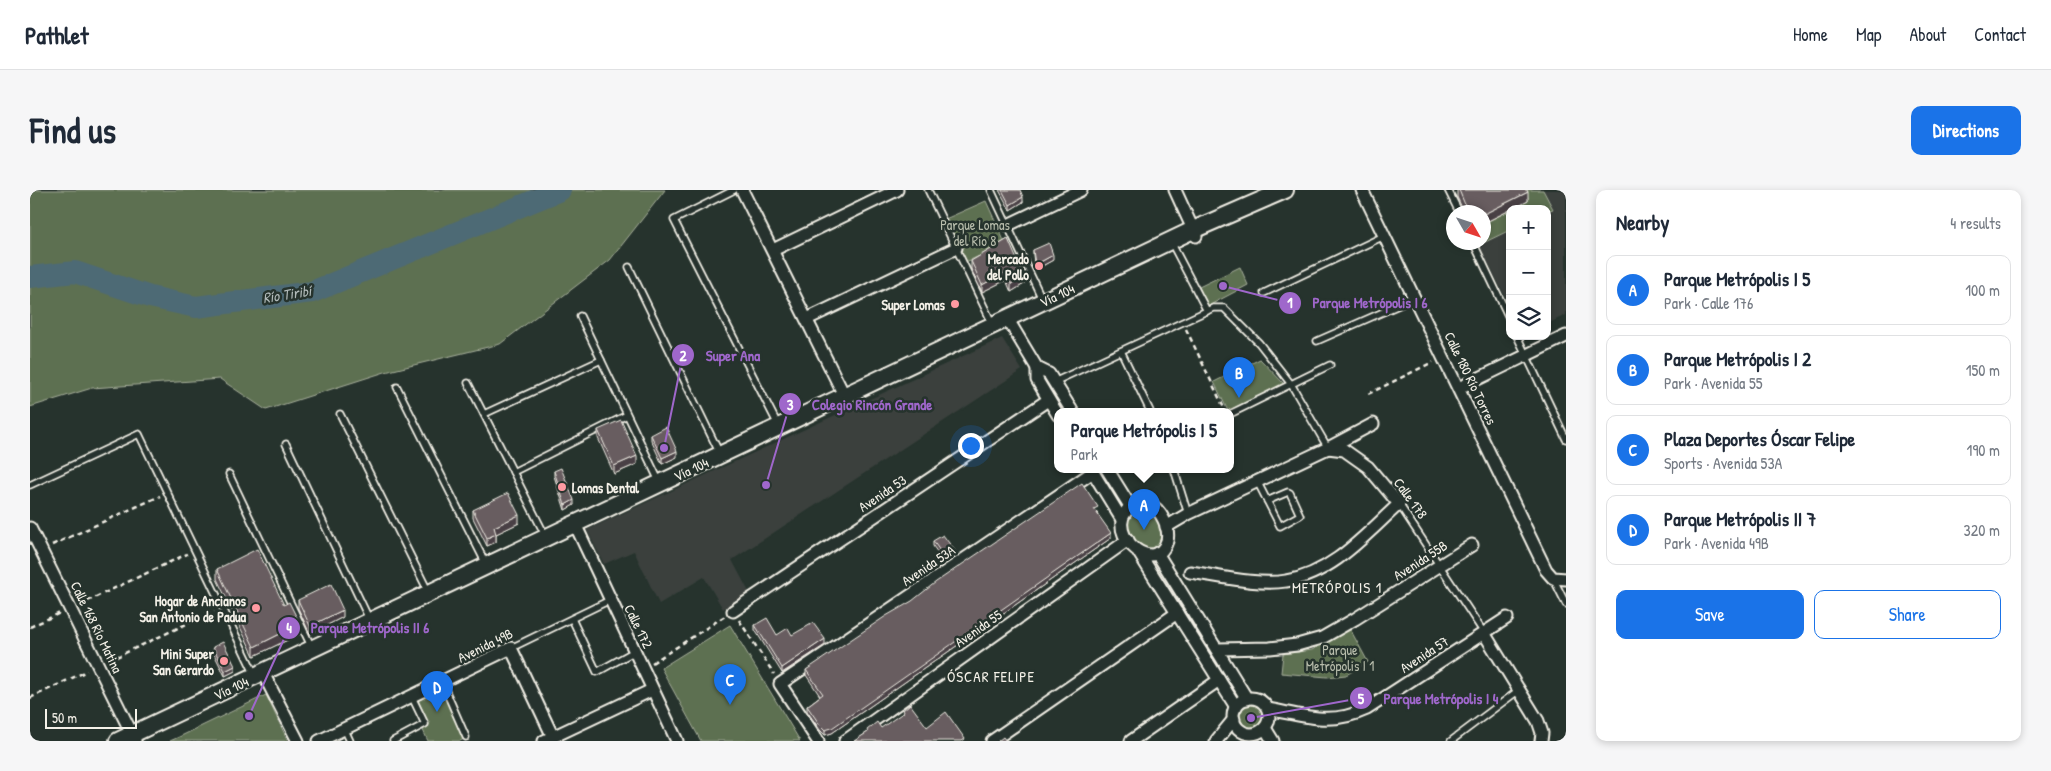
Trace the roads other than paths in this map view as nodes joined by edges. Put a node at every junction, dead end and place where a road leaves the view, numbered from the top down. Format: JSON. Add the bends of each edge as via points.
{"nodes":[{"id":1,"x":734,"y":190,"type":"edge"},
{"id":2,"x":742,"y":190,"type":"edge"},
{"id":3,"x":897,"y":190,"type":"edge"},
{"id":4,"x":928,"y":190,"type":"edge"},
{"id":5,"x":991,"y":190,"type":"edge"},
{"id":6,"x":1081,"y":190,"type":"edge"},
{"id":7,"x":1175,"y":190,"type":"edge"},
{"id":8,"x":1284,"y":190,"type":"edge"},
{"id":9,"x":1362,"y":190,"type":"edge"},
{"id":10,"x":1448,"y":190,"type":"edge"},
{"id":11,"x":1456,"y":205,"type":"edge"},
{"id":12,"x":1008,"y":225,"type":"junction"},
{"id":13,"x":1194,"y":232,"type":"junction"},
{"id":14,"x":1384,"y":236,"type":"junction"},
{"id":15,"x":1173,"y":246,"type":"junction"},
{"id":16,"x":956,"y":248,"type":"junction"},
{"id":17,"x":773,"y":250,"type":"junction"},
{"id":18,"x":1477,"y":250,"type":"edge"},
{"id":19,"x":629,"y":266,"type":"dead end"},
{"id":20,"x":1264,"y":293,"type":"dead end"},
{"id":21,"x":1415,"y":298,"type":"junction"},
{"id":22,"x":1043,"y":301,"type":"junction"},
{"id":23,"x":1206,"y":311,"type":"junction"},
{"id":24,"x":1506,"y":312,"type":"edge"},
{"id":25,"x":580,"y":316,"type":"dead end"},
{"id":26,"x":807,"y":319,"type":"junction"},
{"id":27,"x":1004,"y":322,"type":"junction"},
{"id":28,"x":1566,"y":336,"type":"edge"},
{"id":29,"x":1519,"y":340,"type":"edge"},
{"id":30,"x":1317,"y":341,"type":"dead end"},
{"id":31,"x":1121,"y":351,"type":"junction"},
{"id":32,"x":1526,"y":355,"type":"junction"},
{"id":33,"x":601,"y":360,"type":"junction"},
{"id":34,"x":1330,"y":365,"type":"dead end"},
{"id":35,"x":1037,"y":368,"type":"junction"},
{"id":36,"x":1054,"y":382,"type":"junction"},
{"id":37,"x":468,"y":383,"type":"dead end"},
{"id":38,"x":1291,"y":384,"type":"junction"},
{"id":39,"x":398,"y":387,"type":"dead end"},
{"id":40,"x":1458,"y":388,"type":"junction"},
{"id":41,"x":846,"y":398,"type":"junction"},
{"id":42,"x":1048,"y":400,"type":"junction"},
{"id":43,"x":1070,"y":408,"type":"edge"},
{"id":44,"x":1149,"y":408,"type":"edge"},
{"id":45,"x":1054,"y":409,"type":"edge"},
{"id":46,"x":1234,"y":412,"type":"edge"},
{"id":47,"x":340,"y":414,"type":"dead end"},
{"id":48,"x":484,"y":414,"type":"junction"},
{"id":49,"x":627,"y":415,"type":"junction"},
{"id":50,"x":1373,"y":424,"type":"dead end"},
{"id":51,"x":779,"y":427,"type":"junction"},
{"id":52,"x":1566,"y":439,"type":"edge"},
{"id":53,"x":286,"y":444,"type":"dead end"},
{"id":54,"x":1328,"y":448,"type":"junction"},
{"id":55,"x":720,"y":455,"type":"junction"},
{"id":56,"x":513,"y":472,"type":"junction"},
{"id":57,"x":1088,"y":473,"type":"edge"},
{"id":58,"x":1094,"y":473,"type":"edge"},
{"id":59,"x":1109,"y":473,"type":"edge"},
{"id":60,"x":1175,"y":473,"type":"edge"},
{"id":61,"x":229,"y":474,"type":"dead end"},
{"id":62,"x":1257,"y":482,"type":"junction"},
{"id":63,"x":660,"y":484,"type":"junction"},
{"id":64,"x":30,"y":485,"type":"edge"},
{"id":65,"x":1267,"y":501,"type":"junction"},
{"id":66,"x":1399,"y":504,"type":"junction"},
{"id":67,"x":1130,"y":506,"type":"junction"},
{"id":68,"x":1188,"y":514,"type":"junction"},
{"id":69,"x":1121,"y":518,"type":"junction"},
{"id":70,"x":576,"y":527,"type":"junction"},
{"id":71,"x":1166,"y":527,"type":"junction"},
{"id":72,"x":30,"y":528,"type":"edge"},
{"id":73,"x":546,"y":538,"type":"junction"},
{"id":74,"x":1128,"y":540,"type":"junction"},
{"id":75,"x":1472,"y":545,"type":"dead end"},
{"id":76,"x":1140,"y":552,"type":"junction"},
{"id":77,"x":1157,"y":552,"type":"junction"},
{"id":78,"x":487,"y":566,"type":"junction"},
{"id":79,"x":1439,"y":566,"type":"junction"},
{"id":80,"x":1190,"y":572,"type":"dead end"},
{"id":81,"x":1554,"y":578,"type":"junction"},
{"id":82,"x":1566,"y":578,"type":"edge"},
{"id":83,"x":429,"y":593,"type":"junction"},
{"id":84,"x":610,"y":600,"type":"junction"},
{"id":85,"x":1566,"y":604,"type":"edge"},
{"id":86,"x":733,"y":611,"type":"road end"},
{"id":87,"x":1177,"y":614,"type":"junction"},
{"id":88,"x":1507,"y":618,"type":"dead end"},
{"id":89,"x":572,"y":619,"type":"junction"},
{"id":90,"x":370,"y":621,"type":"junction"},
{"id":91,"x":1484,"y":633,"type":"junction"},
{"id":92,"x":511,"y":648,"type":"junction"},
{"id":93,"x":313,"y":649,"type":"junction"},
{"id":94,"x":1216,"y":649,"type":"junction"},
{"id":95,"x":634,"y":651,"type":"junction"},
{"id":96,"x":260,"y":677,"type":"junction"},
{"id":97,"x":1219,"y":680,"type":"junction"},
{"id":98,"x":442,"y":682,"type":"junction"},
{"id":99,"x":652,"y":690,"type":"junction"},
{"id":100,"x":1519,"y":690,"type":"junction"},
{"id":101,"x":412,"y":697,"type":"junction"},
{"id":102,"x":1247,"y":699,"type":"junction"},
{"id":103,"x":1236,"y":708,"type":"junction"},
{"id":104,"x":1268,"y":709,"type":"junction"},
{"id":105,"x":1234,"y":719,"type":"junction"},
{"id":106,"x":344,"y":728,"type":"junction"},
{"id":107,"x":1265,"y":728,"type":"junction"},
{"id":108,"x":466,"y":737,"type":"dead end"},
{"id":109,"x":1253,"y":738,"type":"edge"},
{"id":110,"x":130,"y":739,"type":"edge"},
{"id":111,"x":549,"y":739,"type":"edge"},
{"id":112,"x":298,"y":741,"type":"edge"},
{"id":113,"x":319,"y":741,"type":"edge"},
{"id":114,"x":350,"y":741,"type":"edge"},
{"id":115,"x":393,"y":741,"type":"edge"},
{"id":116,"x":677,"y":741,"type":"edge"},
{"id":117,"x":818,"y":741,"type":"edge"},
{"id":118,"x":845,"y":741,"type":"edge"},
{"id":119,"x":992,"y":741,"type":"edge"},
{"id":120,"x":1131,"y":741,"type":"edge"},
{"id":121,"x":1216,"y":741,"type":"edge"},
{"id":122,"x":1272,"y":741,"type":"edge"},
{"id":123,"x":1451,"y":741,"type":"edge"},
{"id":124,"x":1541,"y":741,"type":"edge"}],
"edges":[{"from":1,"to":51,"type":"lane","via":[[674,220]]},
{"from":2,"to":17,"type":"street"},
{"from":3,"to":17,"type":"street"},
{"from":4,"to":16,"type":"lane"},
{"from":5,"to":12,"type":"lane"},
{"from":6,"to":12,"type":"street"},
{"from":7,"to":13,"type":"street"},
{"from":8,"to":13,"type":"main road","name":"Vía 104"},
{"from":9,"to":14,"type":"street","name":"Calle 180 Río Torres"},
{"from":10,"to":11,"type":"lane"},
{"from":12,"to":22,"type":"lane"},
{"from":13,"to":15,"type":"main road","name":"Vía 104"},
{"from":13,"to":22,"type":"main road","name":"Vía 104"},
{"from":14,"to":20,"type":"lane"},
{"from":14,"to":21,"type":"street","name":"Calle 180 Río Torres"},
{"from":15,"to":23,"type":"lane"},
{"from":15,"to":27,"type":"main road","name":"Vía 104"},
{"from":16,"to":26,"type":"street"},
{"from":16,"to":27,"type":"lane"},
{"from":17,"to":26,"type":"street"},
{"from":18,"to":24,"type":"lane"},
{"from":19,"to":55,"type":"lane"},
{"from":21,"to":30,"type":"lane"},
{"from":21,"to":40,"type":"street","name":"Calle 180 Río Torres"},
{"from":22,"to":27,"type":"main road","name":"Vía 104"},
{"from":23,"to":31,"type":"lane"},
{"from":23,"to":38,"type":"lane","via":[[1219,307],[1230,312]]},
{"from":25,"to":33,"type":"lane"},
{"from":26,"to":41,"type":"street"},
{"from":27,"to":35,"type":"street"},
{"from":27,"to":41,"type":"main road","name":"Vía 104"},
{"from":28,"to":32,"type":"street"},
{"from":29,"to":32,"type":"lane"},
{"from":31,"to":36,"type":"lane"},
{"from":31,"to":44,"type":"lane"},
{"from":32,"to":40,"type":"street"},
{"from":32,"to":52,"type":"lane"},
{"from":33,"to":48,"type":"lane"},
{"from":33,"to":49,"type":"lane"},
{"from":34,"to":38,"type":"lane"},
{"from":35,"to":36,"type":"street"},
{"from":35,"to":42,"type":"street","via":[[1037,380]]},
{"from":36,"to":43,"type":"street"},
{"from":37,"to":48,"type":"lane"},
{"from":38,"to":46,"type":"lane"},
{"from":38,"to":54,"type":"lane"},
{"from":39,"to":78,"type":"lane"},
{"from":40,"to":81,"type":"street","name":"Calle 180 Río Torres","via":[[1549,576]]},
{"from":41,"to":51,"type":"main road","name":"Vía 104"},
{"from":41,"to":70,"type":"main road","name":"Vía 104"},
{"from":42,"to":45,"type":"street"},
{"from":42,"to":86,"type":"street","name":"Avenida 53"},
{"from":47,"to":83,"type":"lane"},
{"from":48,"to":56,"type":"lane"},
{"from":49,"to":56,"type":"lane"},
{"from":49,"to":63,"type":"lane"},
{"from":50,"to":54,"type":"street"},
{"from":51,"to":55,"type":"main road","name":"Vía 104"},
{"from":53,"to":90,"type":"lane"},
{"from":54,"to":62,"type":"street"},
{"from":54,"to":66,"type":"street","name":"Calle 178","via":[[1344,450],[1368,467]]},
{"from":55,"to":63,"type":"main road","name":"Vía 104"},
{"from":56,"to":73,"type":"lane"},
{"from":57,"to":117,"type":"street","name":"Avenida 53A","via":[[780,684]]},
{"from":58,"to":69,"type":"street"},
{"from":59,"to":67,"type":"street"},
{"from":60,"to":68,"type":"lane"},
{"from":61,"to":93,"type":"lane"},
{"from":62,"to":65,"type":"lane"},
{"from":62,"to":68,"type":"street"},
{"from":63,"to":70,"type":"main road","name":"Vía 104"},
{"from":64,"to":96,"type":"lane","via":[[139,434],[194,551]]},
{"from":65,"to":65,"type":"lane","via":[[1288,492],[1300,515],[1280,526]]},
{"from":66,"to":79,"type":"lane","name":"Calle 178"},
{"from":66,"to":80,"type":"street","via":[[1326,567],[1309,576],[1284,582],[1249,581]]},
{"from":67,"to":69,"type":"street"},
{"from":67,"to":71,"type":"street","via":[[1148,504],[1158,511]]},
{"from":68,"to":71,"type":"street"},
{"from":69,"to":74,"type":"street"},
{"from":70,"to":73,"type":"main road","name":"Vía 104"},
{"from":70,"to":84,"type":"street","name":"Calle 172"},
{"from":70,"to":96,"type":"main road","name":"Vía 104"},
{"from":71,"to":77,"type":"street","via":[[1166,544]]},
{"from":72,"to":110,"type":"street","name":"Calle 168 Río Matina","via":[[99,665]]},
{"from":73,"to":78,"type":"main road","name":"Vía 104"},
{"from":74,"to":76,"type":"street"},
{"from":74,"to":118,"type":"street","name":"Avenida 55"},
{"from":75,"to":79,"type":"street","name":"Avenida 55B"},
{"from":76,"to":77,"type":"street","via":[[1151,556]]},
{"from":76,"to":87,"type":"street"},
{"from":77,"to":94,"type":"street"},
{"from":78,"to":83,"type":"main road","name":"Vía 104"},
{"from":79,"to":91,"type":"lane","name":"Calle 178"},
{"from":79,"to":94,"type":"street","name":"Avenida 55B","via":[[1322,638],[1279,647]]},
{"from":81,"to":82,"type":"street"},
{"from":81,"to":85,"type":"lane"},
{"from":83,"to":90,"type":"main road","name":"Vía 104"},
{"from":84,"to":89,"type":"lane","name":"Avenida 49B"},
{"from":84,"to":95,"type":"street","name":"Calle 172"},
{"from":87,"to":97,"type":"street"},
{"from":87,"to":119,"type":"street"},
{"from":88,"to":91,"type":"street","name":"Avenida 57"},
{"from":89,"to":92,"type":"lane","name":"Avenida 49B"},
{"from":89,"to":95,"type":"lane","via":[[597,672]]},
{"from":90,"to":93,"type":"main road","name":"Vía 104"},
{"from":91,"to":100,"type":"street","name":"Calle 178"},
{"from":91,"to":104,"type":"street","name":"Avenida 57","via":[[1353,716],[1322,720]]},
{"from":92,"to":98,"type":"street","name":"Avenida 49B"},
{"from":92,"to":111,"type":"street"},
{"from":93,"to":96,"type":"main road","name":"Vía 104"},
{"from":94,"to":102,"type":"street"},
{"from":95,"to":99,"type":"street","name":"Calle 172"},
{"from":96,"to":110,"type":"main road","name":"Vía 104"},
{"from":96,"to":112,"type":"street"},
{"from":97,"to":103,"type":"street"},
{"from":97,"to":120,"type":"street"},
{"from":98,"to":101,"type":"street","name":"Avenida 49B"},
{"from":98,"to":108,"type":"lane"},
{"from":99,"to":111,"type":"street"},
{"from":99,"to":116,"type":"street","name":"Calle 172"},
{"from":100,"to":123,"type":"lane"},
{"from":100,"to":124,"type":"street","name":"Calle 178","via":[[1538,721]]},
{"from":101,"to":106,"type":"street","name":"Avenida 49B"},
{"from":101,"to":115,"type":"lane","via":[[425,724]]},
{"from":102,"to":103,"type":"street"},
{"from":102,"to":104,"type":"street","via":[[1259,700]]},
{"from":103,"to":105,"type":"street"},
{"from":104,"to":107,"type":"street"},
{"from":105,"to":109,"type":"street","via":[[1240,730]]},
{"from":105,"to":121,"type":"street"},
{"from":106,"to":113,"type":"street","name":"Avenida 49B"},
{"from":106,"to":114,"type":"lane"},
{"from":107,"to":109,"type":"street"},
{"from":107,"to":122,"type":"street"}]}
